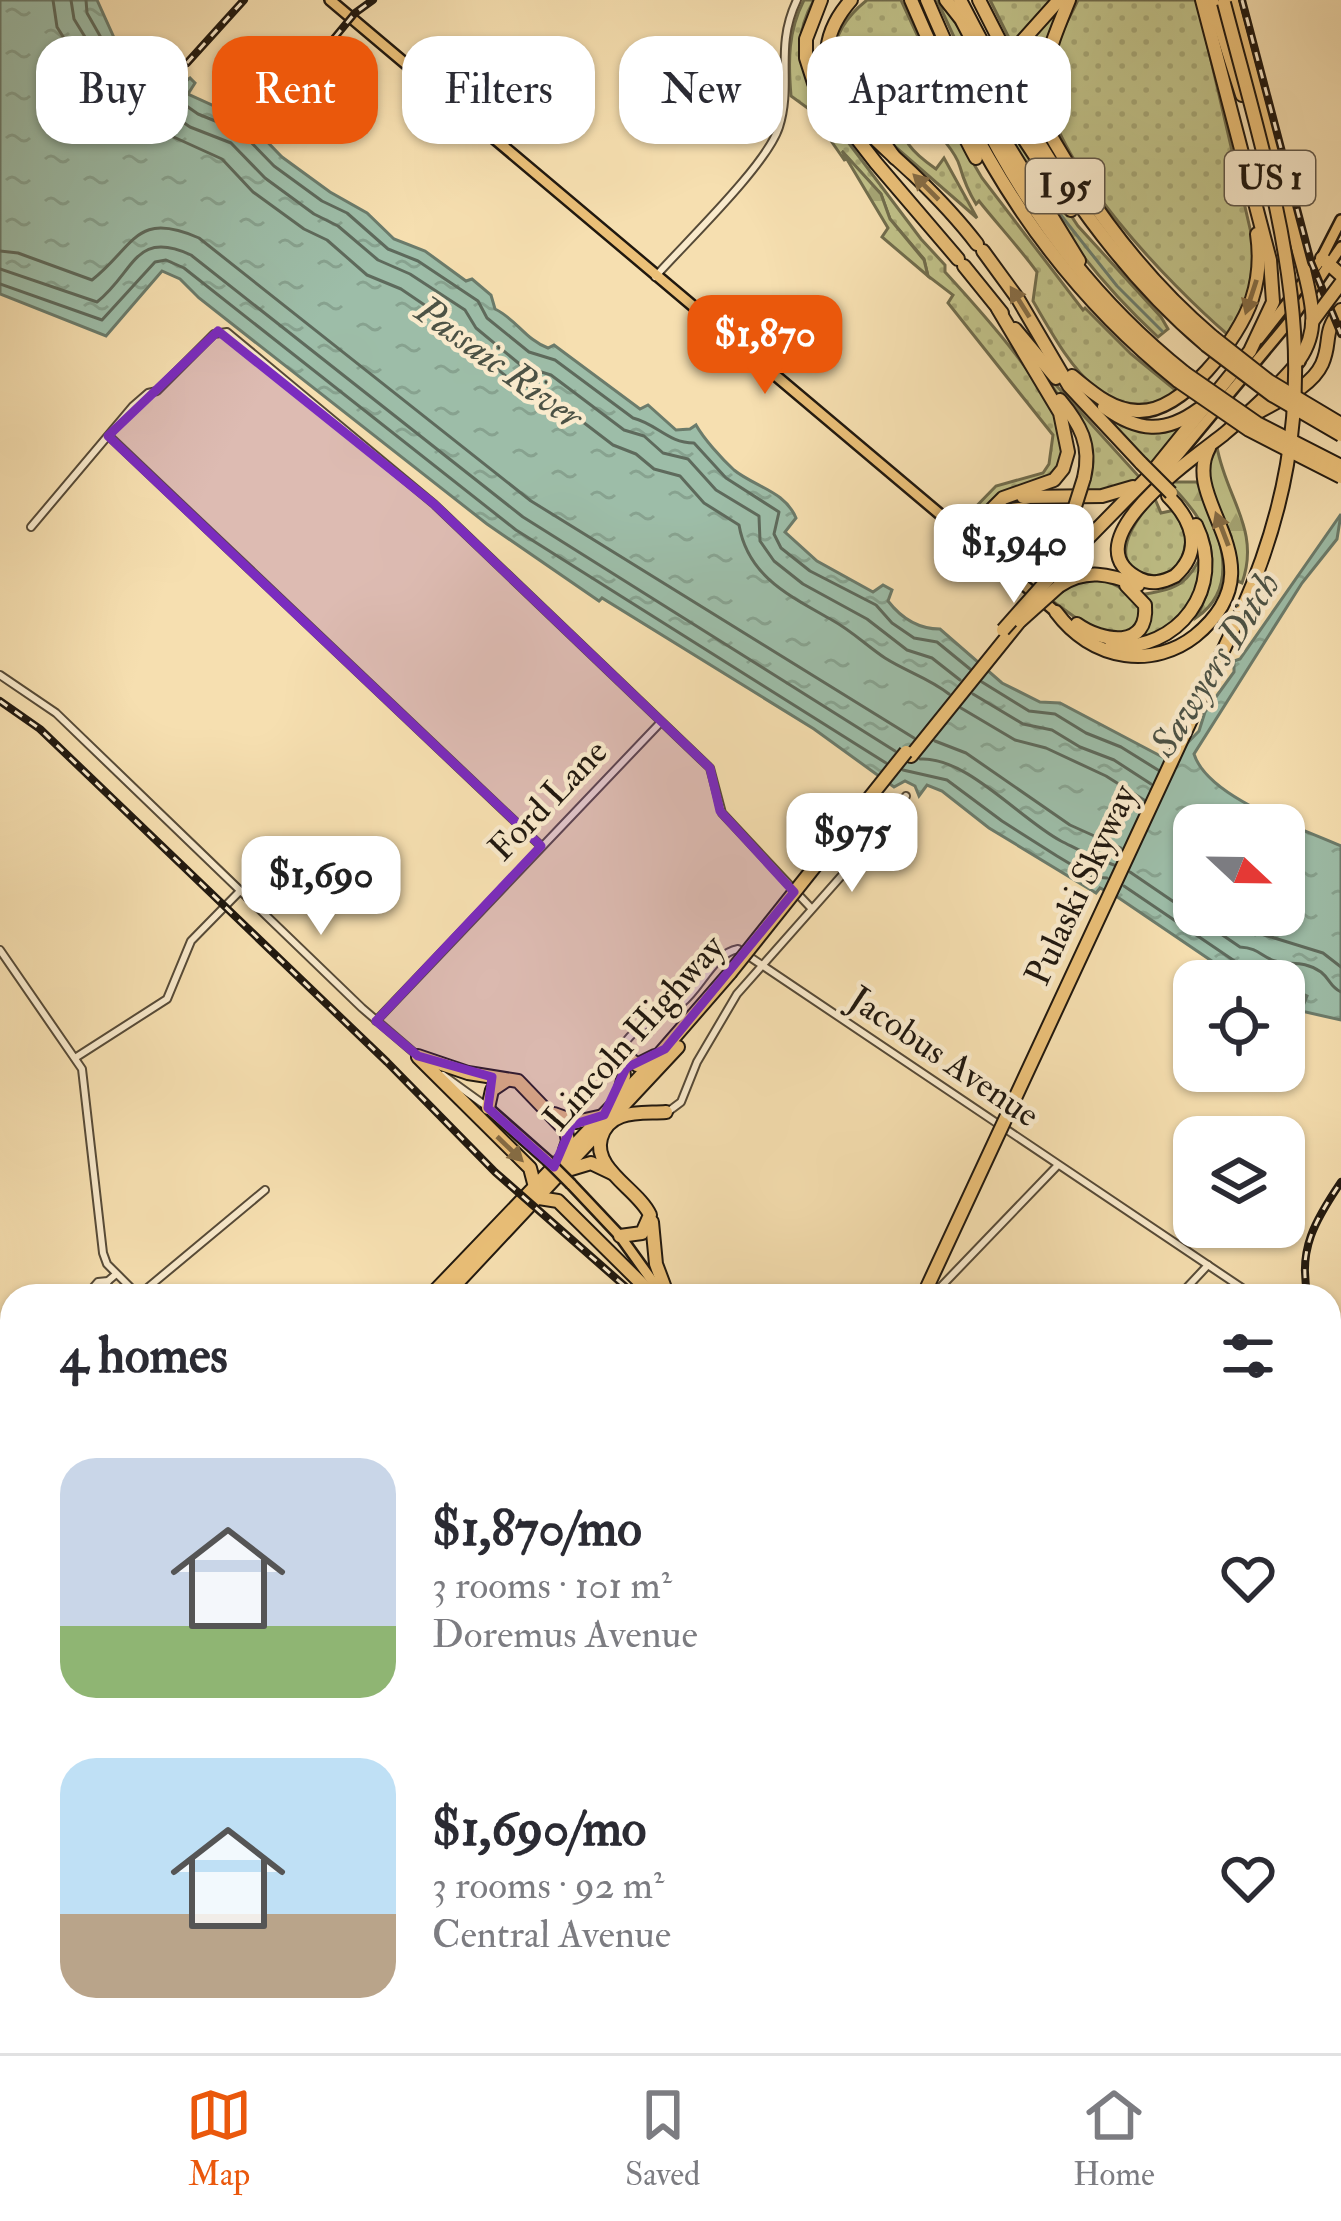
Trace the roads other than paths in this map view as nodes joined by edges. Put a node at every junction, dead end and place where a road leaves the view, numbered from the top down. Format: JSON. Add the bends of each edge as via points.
{"nodes":[{"id":1,"x":330,"y":0,"type":"edge"},
{"id":2,"x":797,"y":0,"type":"edge"},
{"id":3,"x":821,"y":0,"type":"edge"},
{"id":4,"x":911,"y":0,"type":"edge"},
{"id":5,"x":927,"y":0,"type":"edge"},
{"id":6,"x":946,"y":0,"type":"edge"},
{"id":7,"x":960,"y":0,"type":"edge"},
{"id":8,"x":979,"y":0,"type":"edge"},
{"id":9,"x":1059,"y":0,"type":"edge"},
{"id":10,"x":1069,"y":0,"type":"edge"},
{"id":11,"x":1202,"y":0,"type":"edge"},
{"id":12,"x":848,"y":3,"type":"edge"},
{"id":13,"x":1221,"y":4,"type":"edge"},
{"id":14,"x":1237,"y":141,"type":"junction"},
{"id":15,"x":895,"y":158,"type":"junction"},
{"id":16,"x":904,"y":192,"type":"junction"},
{"id":17,"x":1085,"y":196,"type":"junction"},
{"id":18,"x":1341,"y":220,"type":"edge"},
{"id":19,"x":1030,"y":228,"type":"junction"},
{"id":20,"x":1341,"y":247,"type":"edge"},
{"id":21,"x":1326,"y":261,"type":"junction"},
{"id":22,"x":655,"y":277,"type":"junction"},
{"id":23,"x":1341,"y":279,"type":"edge"},
{"id":24,"x":1142,"y":285,"type":"junction"},
{"id":25,"x":998,"y":309,"type":"junction"},
{"id":26,"x":1341,"y":310,"type":"edge"},
{"id":27,"x":1114,"y":311,"type":"junction"},
{"id":28,"x":1040,"y":334,"type":"junction"},
{"id":29,"x":1209,"y":341,"type":"junction"},
{"id":30,"x":1250,"y":351,"type":"junction"},
{"id":31,"x":1298,"y":358,"type":"junction"},
{"id":32,"x":1035,"y":372,"type":"junction"},
{"id":33,"x":1072,"y":376,"type":"junction"},
{"id":34,"x":1182,"y":377,"type":"junction"},
{"id":35,"x":1220,"y":390,"type":"junction"},
{"id":36,"x":1341,"y":424,"type":"edge"},
{"id":37,"x":1229,"y":430,"type":"junction"},
{"id":38,"x":1341,"y":435,"type":"edge"},
{"id":39,"x":108,"y":436,"type":"junction"},
{"id":40,"x":1211,"y":444,"type":"junction"},
{"id":41,"x":1341,"y":466,"type":"edge"},
{"id":42,"x":1143,"y":469,"type":"junction"},
{"id":43,"x":1165,"y":471,"type":"junction"},
{"id":44,"x":1341,"y":477,"type":"edge"},
{"id":45,"x":1169,"y":494,"type":"junction"},
{"id":46,"x":994,"y":506,"type":"junction"},
{"id":47,"x":1197,"y":526,"type":"junction"},
{"id":48,"x":31,"y":527,"type":"dead end"},
{"id":49,"x":969,"y":537,"type":"junction"},
{"id":50,"x":1053,"y":576,"type":"junction"},
{"id":51,"x":1109,"y":576,"type":"junction"},
{"id":52,"x":1056,"y":612,"type":"junction"},
{"id":53,"x":1081,"y":637,"type":"junction"},
{"id":54,"x":0,"y":676,"type":"edge"},
{"id":55,"x":661,"y":722,"type":"junction"},
{"id":56,"x":906,"y":796,"type":"dead end"},
{"id":57,"x":541,"y":847,"type":"junction"},
{"id":58,"x":241,"y":890,"type":"junction"},
{"id":59,"x":811,"y":908,"type":"junction"},
{"id":60,"x":0,"y":950,"type":"edge"},
{"id":61,"x":761,"y":965,"type":"junction"},
{"id":62,"x":733,"y":975,"type":"junction"},
{"id":63,"x":376,"y":1021,"type":"junction"},
{"id":64,"x":621,"y":1051,"type":"junction"},
{"id":65,"x":668,"y":1052,"type":"junction"},
{"id":66,"x":418,"y":1056,"type":"junction"},
{"id":67,"x":74,"y":1058,"type":"junction"},
{"id":68,"x":508,"y":1079,"type":"junction"},
{"id":69,"x":617,"y":1101,"type":"junction"},
{"id":70,"x":488,"y":1108,"type":"junction"},
{"id":71,"x":666,"y":1112,"type":"junction"},
{"id":72,"x":554,"y":1114,"type":"junction"},
{"id":73,"x":606,"y":1119,"type":"junction"},
{"id":74,"x":553,"y":1161,"type":"junction"},
{"id":75,"x":1057,"y":1166,"type":"junction"},
{"id":76,"x":616,"y":1176,"type":"junction"},
{"id":77,"x":555,"y":1180,"type":"junction"},
{"id":78,"x":265,"y":1190,"type":"dead end"},
{"id":79,"x":537,"y":1192,"type":"junction"},
{"id":80,"x":650,"y":1217,"type":"junction"},
{"id":81,"x":620,"y":1236,"type":"junction"},
{"id":82,"x":1208,"y":1265,"type":"junction"},
{"id":83,"x":116,"y":1274,"type":"junction"},
{"id":84,"x":108,"y":1281,"type":"junction"},
{"id":85,"x":96,"y":1284,"type":"edge"},
{"id":86,"x":107,"y":1284,"type":"edge"},
{"id":87,"x":126,"y":1284,"type":"edge"},
{"id":88,"x":153,"y":1284,"type":"edge"},
{"id":89,"x":442,"y":1284,"type":"edge"},
{"id":90,"x":456,"y":1284,"type":"edge"},
{"id":91,"x":649,"y":1284,"type":"edge"},
{"id":92,"x":654,"y":1284,"type":"edge"},
{"id":93,"x":660,"y":1284,"type":"edge"},
{"id":94,"x":929,"y":1284,"type":"edge"},
{"id":95,"x":930,"y":1284,"type":"edge"},
{"id":96,"x":936,"y":1284,"type":"edge"},
{"id":97,"x":1190,"y":1284,"type":"edge"},
{"id":98,"x":1236,"y":1284,"type":"edge"}],
"edges":[{"from":1,"to":22,"type":"main road"},
{"from":2,"to":22,"type":"street","via":[[784,36],[773,140]]},
{"from":3,"to":16,"type":"highway","via":[[806,39],[812,77]]},
{"from":4,"to":19,"type":"highway","number":"I 95","via":[[982,151]]},
{"from":5,"to":27,"type":"highway","number":"I 95","via":[[1014,182]]},
{"from":6,"to":24,"type":"highway","via":[[1064,201]]},
{"from":7,"to":24,"type":"highway","number":"I 95","via":[[1048,160]]},
{"from":8,"to":17,"type":"highway","number":"I 95"},
{"from":9,"to":27,"type":"highway","bridge":true,"via":[[1016,47],[994,90],[1004,139]]},
{"from":10,"to":17,"type":"highway","via":[[1045,58],[1042,89]]},
{"from":11,"to":14,"type":"highway"},
{"from":12,"to":15,"type":"highway","via":[[827,40],[830,74],[852,115]]},
{"from":12,"to":16,"type":"highway","via":[[822,39],[826,77]]},
{"from":13,"to":31,"type":"highway","name":"Pulaski Skyway","number":"US 1","bridge":true,"via":[[1284,233]]},
{"from":13,"to":31,"type":"highway","bridge":true,"via":[[1304,270],[1314,317]]},
{"from":13,"to":94,"type":"highway","name":"Pulaski Skyway","number":"US 1","bridge":true,"via":[[1279,245],[1289,330],[1286,430],[1270,514],[1230,622]]},
{"from":14,"to":30,"type":"highway","via":[[1274,275],[1271,308]]},
{"from":14,"to":33,"type":"highway","one_way":true,"via":[[1258,261],[1236,330],[1190,389],[1160,409],[1120,408]]},
{"from":15,"to":19,"type":"highway","via":[[874,126],[874,100],[891,80],[918,78],[940,94],[1000,196]]},
{"from":28,"to":15,"type":"highway","one_way":true,"via":[[980,247]]},
{"from":16,"to":25,"type":"highway"},
{"from":17,"to":29,"type":"highway","number":"I 95"},
{"from":18,"to":21,"type":"main road"},
{"from":19,"to":34,"type":"highway","number":"I 95","via":[[1086,297]]},
{"from":20,"to":21,"type":"main road"},
{"from":21,"to":23,"type":"highway"},
{"from":21,"to":30,"type":"main road"},
{"from":21,"to":43,"type":"main road","via":[[1260,358]]},
{"from":22,"to":49,"type":"main road"},
{"from":23,"to":31,"type":"highway","bridge":true},
{"from":24,"to":29,"type":"highway","number":"I 95"},
{"from":25,"to":32,"type":"highway"},
{"from":25,"to":42,"type":"highway"},
{"from":26,"to":37,"type":"highway","via":[[1311,378]]},
{"from":27,"to":34,"type":"highway","number":"I 95"},
{"from":28,"to":33,"type":"highway"},
{"from":28,"to":42,"type":"highway","via":[[1078,398]]},
{"from":29,"to":36,"type":"highway","number":"I 95","bridge":true},
{"from":29,"to":38,"type":"highway","number":"I 95","bridge":true,"via":[[1272,395]]},
{"from":30,"to":35,"type":"highway"},
{"from":31,"to":37,"type":"highway"},
{"from":31,"to":43,"type":"highway"},
{"from":31,"to":95,"type":"highway","name":"Pulaski Skyway","number":"US 1","bridge":true,"via":[[1285,482],[1250,592]]},
{"from":32,"to":46,"type":"highway","via":[[1064,422],[1066,463],[1049,484]]},
{"from":32,"to":50,"type":"highway","bridge":true,"via":[[1083,433],[1088,454]]},
{"from":33,"to":35,"type":"highway","via":[[1111,412],[1148,429],[1176,424]]},
{"from":34,"to":41,"type":"highway","number":"I 95","bridge":true},
{"from":34,"to":44,"type":"highway","number":"I 95","bridge":true,"via":[[1261,436]]},
{"from":35,"to":42,"type":"highway"},
{"from":37,"to":40,"type":"highway"},
{"from":39,"to":48,"type":"street"},
{"from":39,"to":55,"type":"street","via":[[214,334],[226,332],[434,504]]},
{"from":39,"to":57,"type":"street"},
{"from":40,"to":45,"type":"highway","via":[[1122,530],[1124,564],[1149,582],[1178,574],[1192,550],[1189,522]]},
{"from":53,"to":40,"type":"highway","one_way":true,"via":[[1116,654],[1154,655],[1186,643],[1212,619],[1230,562],[1202,480]]},
{"from":42,"to":45,"type":"highway","bridge":true},
{"from":42,"to":46,"type":"highway","via":[[1112,495]]},
{"from":42,"to":50,"type":"highway"},
{"from":43,"to":50,"type":"highway"},
{"from":45,"to":47,"type":"highway"},
{"from":46,"to":49,"type":"highway"},
{"from":47,"to":51,"type":"highway","via":[[1196,556],[1179,580],[1152,588]]},
{"from":47,"to":53,"type":"highway","via":[[1207,569],[1183,622],[1138,646]]},
{"from":49,"to":50,"type":"highway","via":[[1002,512],[1031,509],[1054,530]]},
{"from":49,"to":52,"type":"main road"},
{"from":50,"to":51,"type":"highway"},
{"from":50,"to":62,"type":"highway","name":"Lincoln Highway","bridge":true},
{"from":50,"to":62,"type":"highway","name":"Lincoln Highway","bridge":true},
{"from":51,"to":52,"type":"highway","via":[[1143,600],[1144,623],[1132,636],[1098,636]]},
{"from":52,"to":53,"type":"highway"},
{"from":54,"to":58,"type":"street","via":[[56,713]]},
{"from":55,"to":57,"type":"street","name":"Ford Lane"},
{"from":55,"to":59,"type":"street","via":[[712,771],[722,813]]},
{"from":56,"to":59,"type":"street"},
{"from":57,"to":63,"type":"street","name":"Ford Lane"},
{"from":58,"to":63,"type":"street"},
{"from":58,"to":67,"type":"street","via":[[191,941],[166,999]]},
{"from":59,"to":61,"type":"street"},
{"from":60,"to":67,"type":"street"},
{"from":61,"to":64,"type":"street","via":[[728,951],[686,1000],[628,1036]]},
{"from":61,"to":71,"type":"street","via":[[704,1048],[680,1104]]},
{"from":61,"to":75,"type":"street","name":"Jacobus Avenue"},
{"from":62,"to":65,"type":"highway","name":"Lincoln Highway"},
{"from":63,"to":66,"type":"street"},
{"from":64,"to":65,"type":"highway","via":[[637,1065]]},
{"from":64,"to":69,"type":"highway"},
{"from":65,"to":69,"type":"highway","name":"Lincoln Highway"},
{"from":65,"to":71,"type":"highway","via":[[648,1096]]},
{"from":65,"to":73,"type":"highway","name":"Lincoln Highway"},
{"from":66,"to":68,"type":"highway"},
{"from":66,"to":70,"type":"street"},
{"from":66,"to":79,"type":"highway","one_way":true,"via":[[530,1168]]},
{"from":67,"to":83,"type":"street","via":[[85,1081],[103,1253]]},
{"from":68,"to":70,"type":"highway","via":[[494,1088]]},
{"from":68,"to":72,"type":"highway"},
{"from":69,"to":73,"type":"highway","name":"Lincoln Highway"},
{"from":70,"to":74,"type":"main road"},
{"from":71,"to":73,"type":"highway"},
{"from":72,"to":73,"type":"highway"},
{"from":72,"to":74,"type":"highway","via":[[568,1138]]},
{"from":73,"to":74,"type":"highway","name":"Lincoln Highway"},
{"from":73,"to":76,"type":"highway","via":[[600,1151]]},
{"from":73,"to":77,"type":"highway","name":"Lincoln Highway"},
{"from":74,"to":79,"type":"highway","name":"Lincoln Highway"},
{"from":74,"to":81,"type":"main road","bridge":true},
{"from":75,"to":82,"type":"street","name":"Jacobus Avenue"},
{"from":75,"to":96,"type":"street"},
{"from":76,"to":77,"type":"highway","via":[[587,1163]]},
{"from":76,"to":80,"type":"highway"},
{"from":77,"to":79,"type":"highway","name":"Lincoln Highway"},
{"from":78,"to":88,"type":"street"},
{"from":79,"to":89,"type":"highway","name":"Lincoln Highway"},
{"from":79,"to":90,"type":"highway","name":"Lincoln Highway"},
{"from":79,"to":91,"type":"highway","via":[[558,1201]]},
{"from":80,"to":81,"type":"highway","via":[[642,1233]]},
{"from":80,"to":93,"type":"highway"},
{"from":81,"to":92,"type":"main road"},
{"from":82,"to":97,"type":"street"},
{"from":82,"to":98,"type":"street","name":"Jacobus Avenue"},
{"from":83,"to":84,"type":"street"},
{"from":83,"to":87,"type":"street"},
{"from":84,"to":85,"type":"street"},
{"from":84,"to":86,"type":"street"}]}
